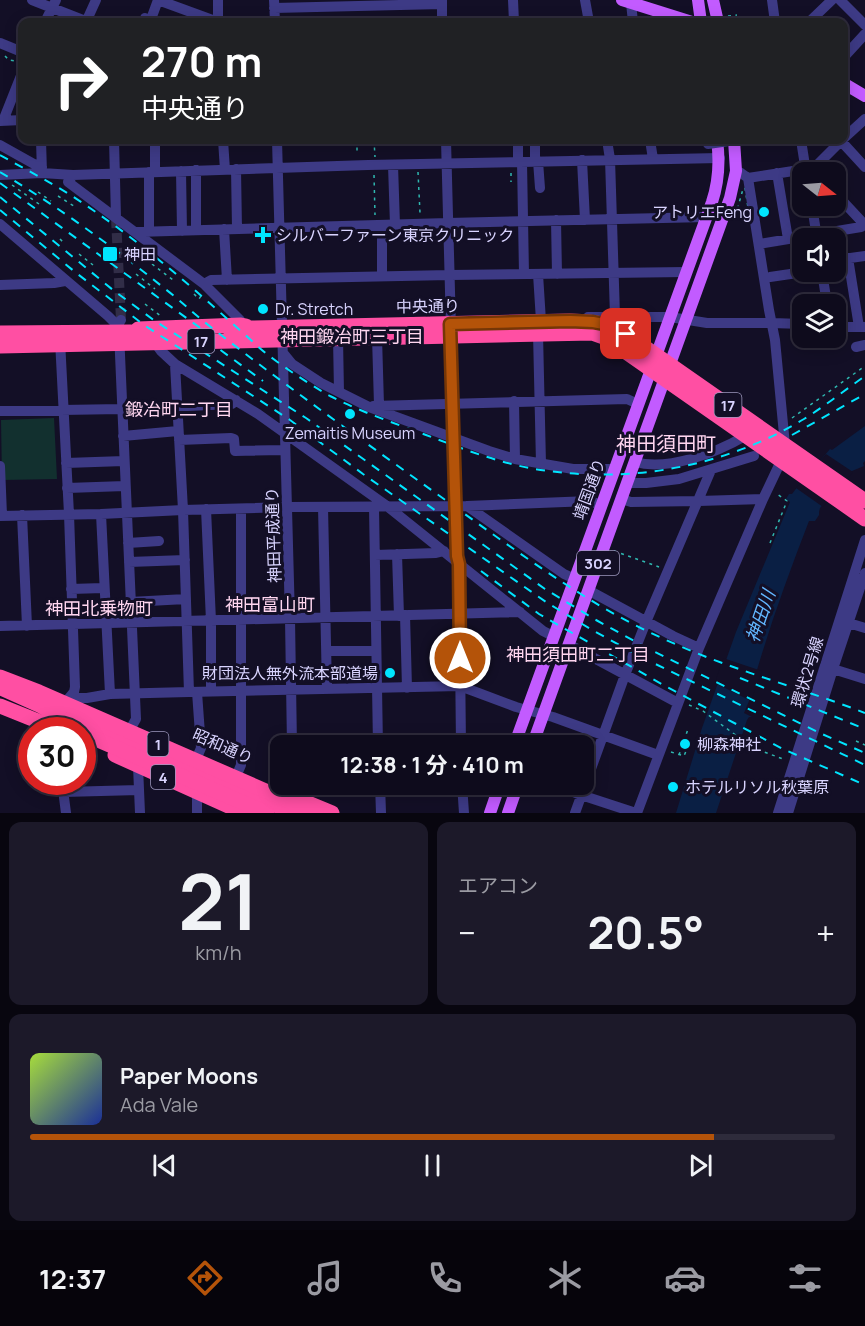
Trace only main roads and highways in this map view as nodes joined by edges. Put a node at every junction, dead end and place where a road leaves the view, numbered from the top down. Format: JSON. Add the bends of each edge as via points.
{"nodes":[{"id":1,"x":698,"y":0,"type":"edge"},
{"id":2,"x":716,"y":0,"type":"edge"},
{"id":3,"x":626,"y":1,"type":"edge"},
{"id":4,"x":679,"y":18,"type":"edge"},
{"id":5,"x":700,"y":18,"type":"edge"},
{"id":6,"x":723,"y":18,"type":"edge"},
{"id":7,"x":848,"y":87,"type":"edge"},
{"id":8,"x":865,"y":96,"type":"edge"},
{"id":9,"x":713,"y":144,"type":"edge"},
{"id":10,"x":735,"y":144,"type":"edge"},
{"id":11,"x":246,"y":326,"type":"junction"},
{"id":12,"x":539,"y":327,"type":"junction"},
{"id":13,"x":451,"y":329,"type":"junction"},
{"id":14,"x":121,"y":332,"type":"junction"},
{"id":15,"x":0,"y":333,"type":"edge"},
{"id":16,"x":151,"y":338,"type":"junction"},
{"id":17,"x":60,"y":339,"type":"junction"},
{"id":18,"x":282,"y":340,"type":"junction"},
{"id":19,"x":0,"y":346,"type":"edge"},
{"id":20,"x":656,"y":355,"type":"junction"},
{"id":21,"x":670,"y":365,"type":"junction"},
{"id":22,"x":651,"y":370,"type":"junction"},
{"id":23,"x":665,"y":380,"type":"junction"},
{"id":24,"x":809,"y":471,"type":"junction"},
{"id":25,"x":838,"y":491,"type":"junction"},
{"id":26,"x":865,"y":501,"type":"edge"},
{"id":27,"x":865,"y":519,"type":"edge"},
{"id":28,"x":0,"y":670,"type":"edge"},
{"id":29,"x":0,"y":677,"type":"edge"},
{"id":30,"x":34,"y":684,"type":"junction"},
{"id":31,"x":0,"y":688,"type":"edge"},
{"id":32,"x":0,"y":693,"type":"edge"},
{"id":33,"x":0,"y":699,"type":"edge"},
{"id":34,"x":0,"y":706,"type":"edge"},
{"id":35,"x":26,"y":717,"type":"edge"},
{"id":36,"x":34,"y":717,"type":"edge"},
{"id":37,"x":45,"y":717,"type":"edge"},
{"id":38,"x":518,"y":735,"type":"edge"},
{"id":39,"x":536,"y":735,"type":"edge"},
{"id":40,"x":96,"y":738,"type":"edge"},
{"id":41,"x":100,"y":740,"type":"junction"},
{"id":42,"x":96,"y":747,"type":"edge"},
{"id":43,"x":270,"y":783,"type":"edge"},
{"id":44,"x":301,"y":795,"type":"edge"},
{"id":45,"x":496,"y":795,"type":"edge"},
{"id":46,"x":514,"y":795,"type":"edge"},
{"id":47,"x":244,"y":813,"type":"edge"},
{"id":48,"x":267,"y":813,"type":"edge"},
{"id":49,"x":295,"y":813,"type":"edge"},
{"id":50,"x":316,"y":813,"type":"edge"},
{"id":51,"x":332,"y":813,"type":"edge"},
{"id":52,"x":490,"y":813,"type":"edge"},
{"id":53,"x":508,"y":813,"type":"edge"}],
"edges":[{"from":1,"to":5,"type":"main road"},
{"from":2,"to":6,"type":"main road"},
{"from":3,"to":4,"type":"main road"},
{"from":7,"to":8,"type":"main road"},
{"from":9,"to":20,"type":"main road","name":"靖国通り","number":"302","via":[[720,158],[716,190]]},
{"from":10,"to":21,"type":"main road","name":"靖国通り","number":"302","via":[[736,171],[730,198]]},
{"from":11,"to":14,"type":"highway","via":[[140,328]]},
{"from":11,"to":16,"type":"highway","name":"中央通り","number":"17","via":[[241,334]]},
{"from":11,"to":18,"type":"highway","name":"中央通り","number":"17"},
{"from":12,"to":13,"type":"highway","name":"中央通り","number":"17"},
{"from":12,"to":20,"type":"highway","name":"中央通り","number":"17","via":[[570,321],[609,325]]},
{"from":12,"to":22,"type":"highway","name":"中央通り","number":"17","via":[[599,334]]},
{"from":13,"to":18,"type":"highway","name":"中央通り","number":"17"},
{"from":13,"to":18,"type":"highway","name":"中央通り","number":"17","via":[[377,337]]},
{"from":14,"to":16,"type":"highway","name":"中央通り","number":"17"},
{"from":14,"to":17,"type":"highway","name":"中央通り","number":"17"},
{"from":15,"to":17,"type":"highway","name":"中央通り","number":"17"},
{"from":16,"to":18,"type":"highway","name":"中央通り","number":"17"},
{"from":17,"to":19,"type":"highway","name":"中央通り","number":"17"},
{"from":20,"to":21,"type":"highway","name":"中央通り","number":"17"},
{"from":20,"to":22,"type":"main road","name":"靖国通り","number":"302"},
{"from":21,"to":23,"type":"main road","name":"靖国通り","number":"302"},
{"from":21,"to":24,"type":"highway","name":"中央通り","number":"17","via":[[785,445]]},
{"from":22,"to":23,"type":"highway","name":"中央通り","number":"17"},
{"from":22,"to":38,"type":"main road","name":"靖国通り","number":"302"},
{"from":23,"to":24,"type":"highway","name":"中央通り","number":"17","via":[[780,461]]},
{"from":23,"to":39,"type":"main road","name":"靖国通り","number":"302"},
{"from":24,"to":25,"type":"highway","number":"17"},
{"from":25,"to":26,"type":"highway","number":"17"},
{"from":25,"to":27,"type":"highway","number":"17"},
{"from":28,"to":30,"type":"highway","name":"昭和通り","number":"4"},
{"from":29,"to":50,"type":"highway","number":"1","bridge":true},
{"from":30,"to":43,"type":"highway","name":"昭和通り","number":"4"},
{"from":30,"to":49,"type":"highway","via":[[77,720]]},
{"from":31,"to":41,"type":"highway","bridge":true},
{"from":32,"to":36,"type":"highway"},
{"from":33,"to":37,"type":"highway"},
{"from":34,"to":35,"type":"highway"},
{"from":40,"to":41,"type":"highway","number":"1","bridge":true},
{"from":41,"to":48,"type":"highway","number":"1","bridge":true},
{"from":42,"to":47,"type":"highway","number":"4"},
{"from":44,"to":51,"type":"highway","name":"昭和通り","number":"4"},
{"from":45,"to":52,"type":"main road"},
{"from":46,"to":53,"type":"main road"}]}
